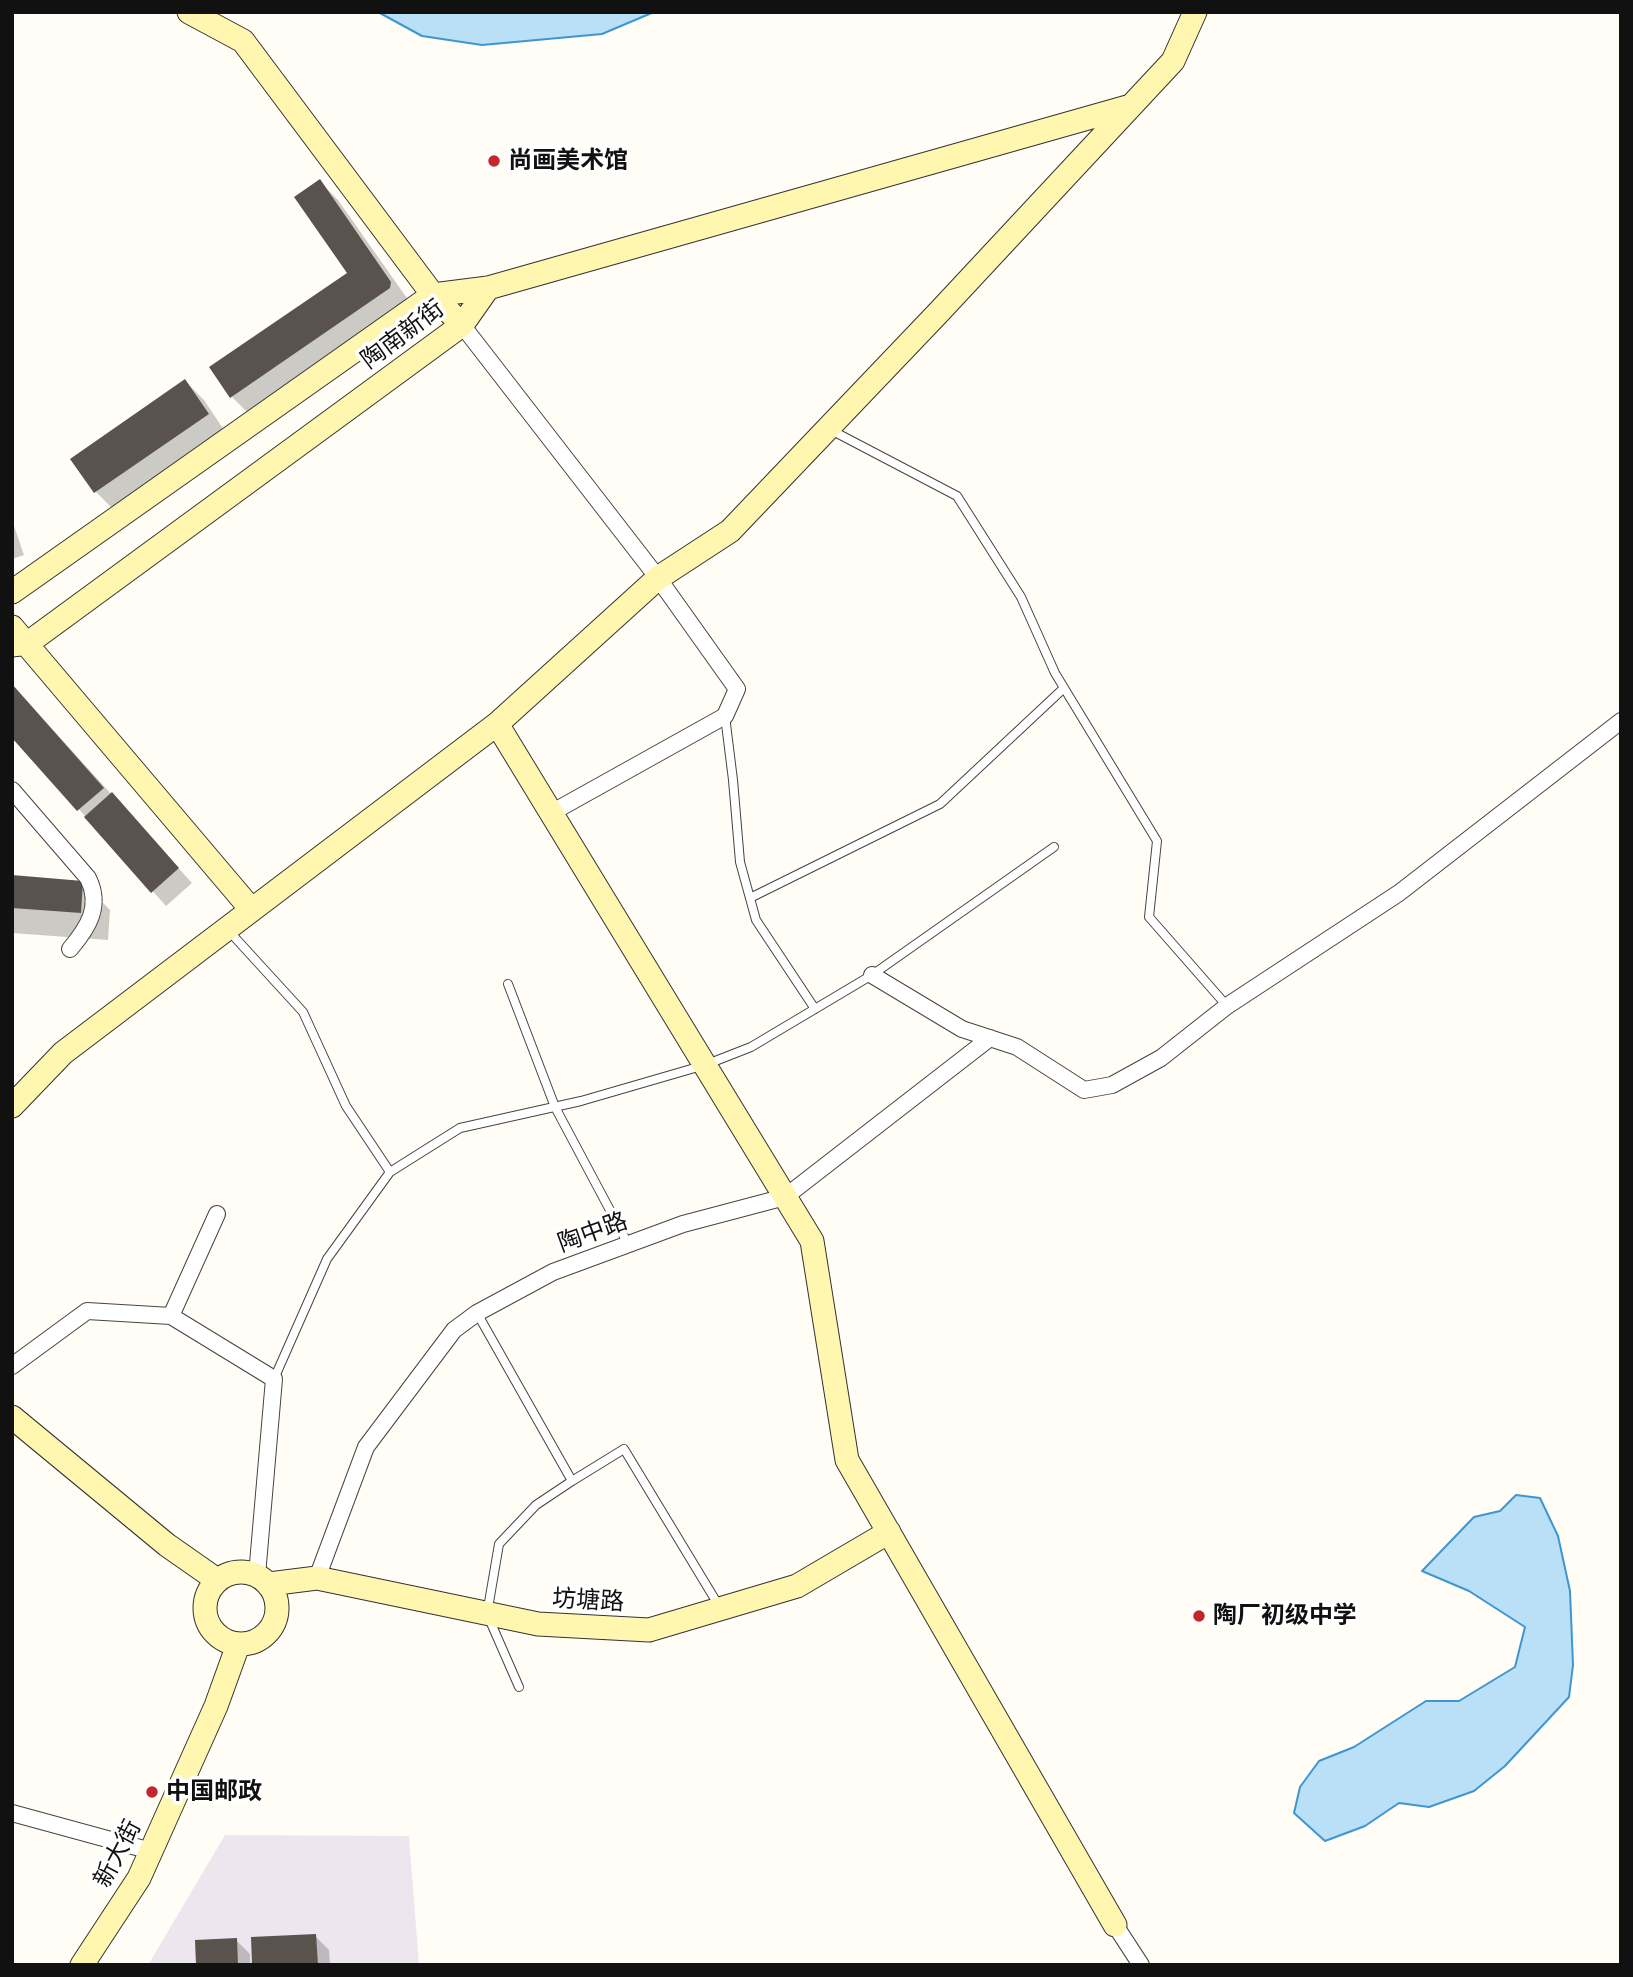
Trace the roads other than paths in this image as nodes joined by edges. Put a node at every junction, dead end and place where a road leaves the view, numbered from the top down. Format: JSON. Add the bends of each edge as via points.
{"nodes":[{"id":1,"x":189,"y":12,"type":"edge"},
{"id":2,"x":1195,"y":12,"type":"edge"},
{"id":3,"x":1127,"y":107,"type":"junction"},
{"id":4,"x":488,"y":288,"type":"junction"},
{"id":5,"x":433,"y":295,"type":"junction"},
{"id":6,"x":462,"y":325,"type":"junction"},
{"id":7,"x":827,"y":429,"type":"junction"},
{"id":8,"x":658,"y":578,"type":"junction"},
{"id":9,"x":12,"y":592,"type":"edge"},
{"id":10,"x":18,"y":638,"type":"edge"},
{"id":11,"x":1064,"y":688,"type":"junction"},
{"id":12,"x":725,"y":716,"type":"junction"},
{"id":13,"x":1621,"y":721,"type":"edge"},
{"id":14,"x":498,"y":724,"type":"junction"},
{"id":15,"x":12,"y":790,"type":"edge"},
{"id":16,"x":551,"y":813,"type":"junction"},
{"id":17,"x":1054,"y":847,"type":"dead end"},
{"id":18,"x":750,"y":898,"type":"junction"},
{"id":19,"x":251,"y":909,"type":"junction"},
{"id":20,"x":226,"y":928,"type":"junction"},
{"id":21,"x":70,"y":950,"type":"dead end"},
{"id":22,"x":872,"y":975,"type":"junction"},
{"id":23,"x":508,"y":984,"type":"dead end"},
{"id":24,"x":1227,"y":1006,"type":"junction"},
{"id":25,"x":815,"y":1009,"type":"junction"},
{"id":26,"x":990,"y":1038,"type":"junction"},
{"id":27,"x":705,"y":1065,"type":"junction"},
{"id":28,"x":12,"y":1107,"type":"edge"},
{"id":29,"x":555,"y":1107,"type":"junction"},
{"id":30,"x":390,"y":1172,"type":"junction"},
{"id":31,"x":785,"y":1196,"type":"junction"},
{"id":32,"x":217,"y":1214,"type":"dead end"},
{"id":33,"x":628,"y":1244,"type":"junction"},
{"id":34,"x":477,"y":1313,"type":"junction"},
{"id":35,"x":171,"y":1316,"type":"junction"},
{"id":36,"x":12,"y":1366,"type":"edge"},
{"id":37,"x":274,"y":1379,"type":"junction"},
{"id":38,"x":12,"y":1417,"type":"edge"},
{"id":39,"x":572,"y":1481,"type":"junction"},
{"id":40,"x":889,"y":1532,"type":"junction"},
{"id":41,"x":317,"y":1578,"type":"junction"},
{"id":42,"x":263,"y":1579,"type":"junction"},
{"id":43,"x":217,"y":1580,"type":"junction"},
{"id":44,"x":720,"y":1609,"type":"junction"},
{"id":45,"x":487,"y":1614,"type":"junction"},
{"id":46,"x":238,"y":1645,"type":"junction"},
{"id":47,"x":519,"y":1687,"type":"dead end"},
{"id":48,"x":12,"y":1813,"type":"edge"},
{"id":49,"x":151,"y":1850,"type":"junction"},
{"id":50,"x":1115,"y":1925,"type":"joint"},
{"id":51,"x":82,"y":1965,"type":"edge"},
{"id":52,"x":1141,"y":1965,"type":"edge"}],
"edges":[{"from":1,"to":5,"type":"street","via":[[243,41]]},
{"from":2,"to":3,"type":"street","via":[[1173,61]]},
{"from":3,"to":4,"type":"street"},
{"from":3,"to":7,"type":"street"},
{"from":4,"to":5,"type":"street","name":"陶南新街"},
{"from":4,"to":6,"type":"street","name":"陶南新街"},
{"from":5,"to":6,"type":"street"},
{"from":5,"to":9,"type":"street","name":"陶南新街"},
{"from":6,"to":8,"type":"street"},
{"from":6,"to":10,"type":"street","name":"陶南新街"},
{"from":7,"to":8,"type":"street","via":[[730,531]]},
{"from":7,"to":11,"type":"lane","via":[[957,496],[1021,597]]},
{"from":8,"to":12,"type":"street","via":[[737,689]]},
{"from":8,"to":14,"type":"street"},
{"from":10,"to":19,"type":"street"},
{"from":11,"to":18,"type":"lane","via":[[940,804]]},
{"from":11,"to":24,"type":"lane","via":[[1157,841],[1149,917]]},
{"from":12,"to":16,"type":"street"},
{"from":12,"to":18,"type":"lane","via":[[740,862]]},
{"from":13,"to":24,"type":"street","via":[[1399,893]]},
{"from":14,"to":16,"type":"street"},
{"from":14,"to":19,"type":"street"},
{"from":15,"to":21,"type":"street","via":[[93,888],[92,918]]},
{"from":16,"to":27,"type":"street"},
{"from":17,"to":22,"type":"lane"},
{"from":18,"to":25,"type":"lane","via":[[756,920]]},
{"from":19,"to":20,"type":"street"},
{"from":20,"to":28,"type":"street","via":[[63,1053]]},
{"from":20,"to":30,"type":"lane","via":[[303,1012],[346,1106]]},
{"from":22,"to":25,"type":"lane"},
{"from":22,"to":26,"type":"street","via":[[962,1029]]},
{"from":23,"to":29,"type":"lane"},
{"from":24,"to":26,"type":"street","via":[[1161,1058],[1112,1084],[1084,1090],[1017,1047]]},
{"from":25,"to":27,"type":"lane","via":[[751,1047]]},
{"from":26,"to":31,"type":"street","name":"陶中路"},
{"from":27,"to":29,"type":"lane"},
{"from":27,"to":31,"type":"street"},
{"from":29,"to":30,"type":"lane","via":[[460,1128]]},
{"from":29,"to":33,"type":"lane"},
{"from":30,"to":37,"type":"lane","via":[[327,1259]]},
{"from":31,"to":33,"type":"street","name":"陶中路"},
{"from":31,"to":40,"type":"street","via":[[812,1241],[847,1460]]},
{"from":32,"to":35,"type":"street"},
{"from":33,"to":34,"type":"street","name":"陶中路","via":[[553,1272]]},
{"from":34,"to":39,"type":"lane"},
{"from":34,"to":41,"type":"street","name":"陶中路","via":[[454,1331],[366,1447]]},
{"from":35,"to":36,"type":"street","via":[[87,1311]]},
{"from":35,"to":37,"type":"street"},
{"from":37,"to":42,"type":"street"},
{"from":38,"to":43,"type":"street","via":[[167,1545]]},
{"from":39,"to":44,"type":"lane","via":[[624,1449]]},
{"from":39,"to":45,"type":"lane","via":[[536,1505],[499,1544]]},
{"from":40,"to":44,"type":"street","name":"坊塘路","via":[[797,1586]]},
{"from":40,"to":50,"type":"street"},
{"from":41,"to":42,"type":"street","name":"坊塘路"},
{"from":41,"to":45,"type":"street","name":"坊塘路"},
{"from":42,"to":43,"type":"street","via":[[244,1571]]},
{"from":42,"to":46,"type":"street","via":[[276,1596],[274,1624],[253,1643]]},
{"from":43,"to":46,"type":"street","via":[[206,1598],[206,1619],[213,1632]]},
{"from":44,"to":45,"type":"street","name":"坊塘路","via":[[649,1630],[537,1624]]},
{"from":45,"to":47,"type":"lane"},
{"from":46,"to":49,"type":"street","name":"新大街","via":[[216,1706]]},
{"from":48,"to":49,"type":"street"},
{"from":49,"to":51,"type":"street","name":"新大街","via":[[139,1878]]},
{"from":50,"to":52,"type":"street"}]}
